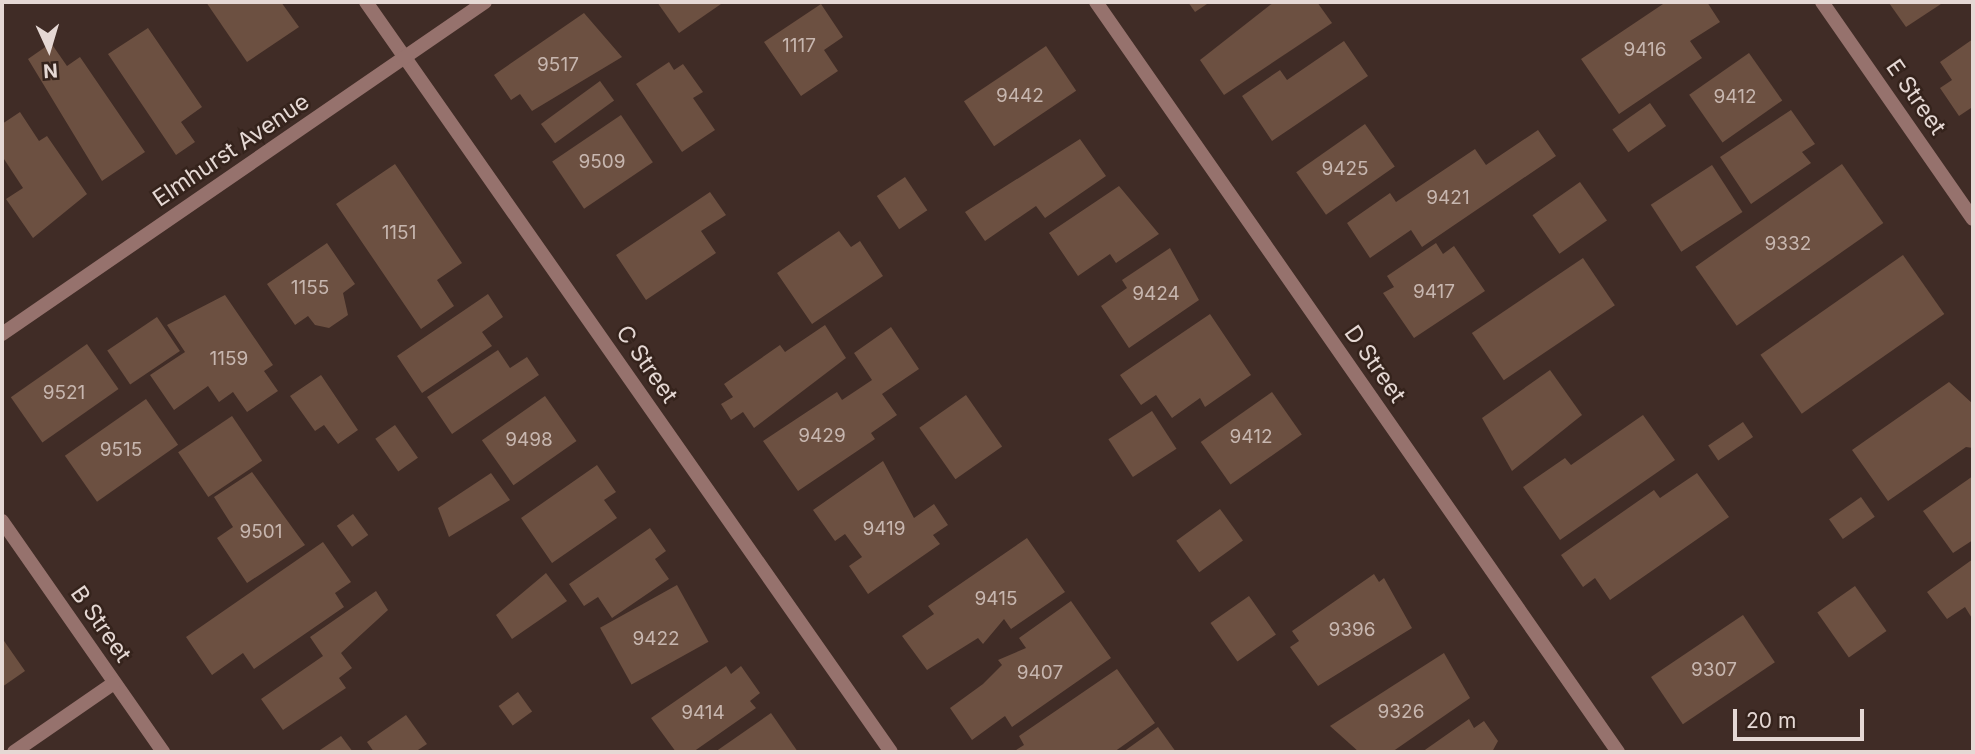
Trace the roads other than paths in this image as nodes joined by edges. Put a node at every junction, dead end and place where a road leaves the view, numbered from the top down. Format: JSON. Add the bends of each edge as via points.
{"nodes":[{"id":1,"x":366,"y":2,"type":"edge"},
{"id":2,"x":485,"y":2,"type":"edge"},
{"id":3,"x":1096,"y":2,"type":"edge"},
{"id":4,"x":1822,"y":2,"type":"edge"},
{"id":5,"x":405,"y":58,"type":"junction"},
{"id":6,"x":1973,"y":189,"type":"edge"},
{"id":7,"x":1960,"y":199,"type":"junction"},
{"id":8,"x":1973,"y":219,"type":"edge"},
{"id":9,"x":2,"y":334,"type":"edge"},
{"id":10,"x":2,"y":521,"type":"edge"},
{"id":11,"x":114,"y":683,"type":"junction"},
{"id":12,"x":14,"y":752,"type":"edge"},
{"id":13,"x":163,"y":752,"type":"edge"},
{"id":14,"x":891,"y":752,"type":"edge"},
{"id":15,"x":1618,"y":752,"type":"edge"}],
"edges":[{"from":1,"to":5,"type":"street","name":"C Street"},
{"from":2,"to":5,"type":"street","name":"Elmhurst Avenue"},
{"from":3,"to":15,"type":"street","name":"D Street"},
{"from":4,"to":7,"type":"street","name":"E Street"},
{"from":5,"to":9,"type":"street","name":"Elmhurst Avenue"},
{"from":5,"to":14,"type":"street","name":"C Street"},
{"from":6,"to":7,"type":"street"},
{"from":7,"to":8,"type":"street","name":"E Street"},
{"from":10,"to":11,"type":"street","name":"B Street"},
{"from":11,"to":12,"type":"street"},
{"from":11,"to":13,"type":"street","name":"B Street"}]}
